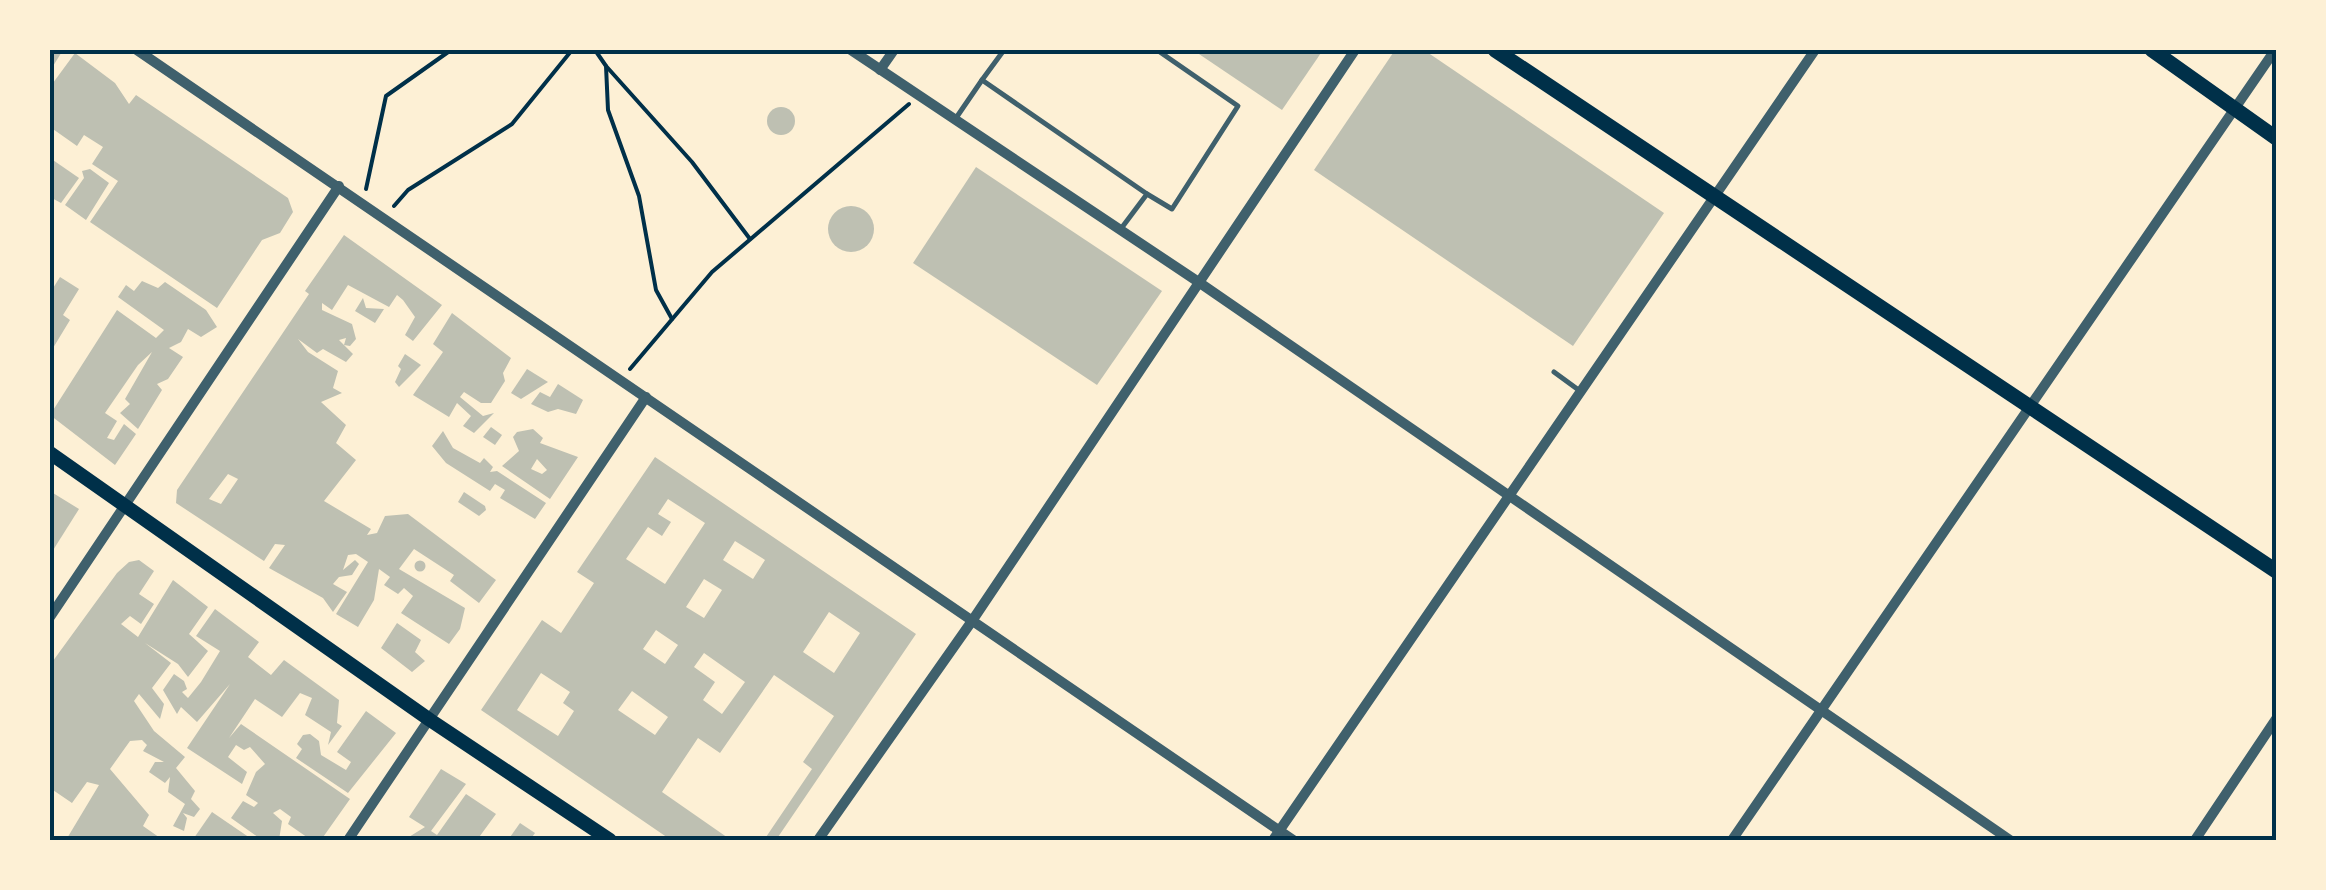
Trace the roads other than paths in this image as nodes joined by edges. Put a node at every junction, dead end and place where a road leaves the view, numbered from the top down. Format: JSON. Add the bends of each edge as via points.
{"nodes":[{"id":1,"x":137,"y":50,"type":"edge"},
{"id":2,"x":851,"y":50,"type":"edge"},
{"id":3,"x":894,"y":50,"type":"edge"},
{"id":4,"x":1004,"y":50,"type":"edge"},
{"id":5,"x":1157,"y":50,"type":"edge"},
{"id":6,"x":1356,"y":50,"type":"edge"},
{"id":7,"x":1495,"y":50,"type":"edge"},
{"id":8,"x":1815,"y":50,"type":"edge"},
{"id":9,"x":2152,"y":50,"type":"edge"},
{"id":10,"x":2275,"y":50,"type":"edge"},
{"id":11,"x":880,"y":70,"type":"junction"},
{"id":12,"x":982,"y":80,"type":"junction"},
{"id":13,"x":2235,"y":109,"type":"junction"},
{"id":14,"x":955,"y":119,"type":"junction"},
{"id":15,"x":2276,"y":138,"type":"edge"},
{"id":16,"x":338,"y":186,"type":"junction"},
{"id":17,"x":1148,"y":194,"type":"junction"},
{"id":18,"x":1714,"y":196,"type":"junction"},
{"id":19,"x":1120,"y":230,"type":"junction"},
{"id":20,"x":1197,"y":281,"type":"junction"},
{"id":21,"x":1554,"y":372,"type":"dead end"},
{"id":22,"x":1580,"y":392,"type":"junction"},
{"id":23,"x":646,"y":397,"type":"junction"},
{"id":24,"x":2030,"y":407,"type":"junction"},
{"id":25,"x":50,"y":452,"type":"edge"},
{"id":26,"x":1510,"y":495,"type":"junction"},
{"id":27,"x":126,"y":506,"type":"junction"},
{"id":28,"x":2276,"y":571,"type":"edge"},
{"id":29,"x":50,"y":617,"type":"edge"},
{"id":30,"x":972,"y":620,"type":"junction"},
{"id":31,"x":1821,"y":712,"type":"junction"},
{"id":32,"x":2276,"y":719,"type":"edge"},
{"id":33,"x":430,"y":720,"type":"junction"},
{"id":34,"x":1276,"y":835,"type":"edge"},
{"id":35,"x":348,"y":840,"type":"edge"},
{"id":36,"x":610,"y":840,"type":"edge"},
{"id":37,"x":818,"y":840,"type":"edge"},
{"id":38,"x":1293,"y":840,"type":"edge"},
{"id":39,"x":1732,"y":840,"type":"edge"},
{"id":40,"x":2010,"y":840,"type":"edge"},
{"id":41,"x":2195,"y":840,"type":"edge"}],
"edges":[{"from":1,"to":16,"type":"street"},
{"from":2,"to":11,"type":"street"},
{"from":3,"to":11,"type":"street"},
{"from":4,"to":12,"type":"lane"},
{"from":5,"to":17,"type":"lane","via":[[1238,106],[1172,209]]},
{"from":6,"to":20,"type":"street"},
{"from":7,"to":18,"type":"main road"},
{"from":8,"to":18,"type":"street"},
{"from":9,"to":13,"type":"main road"},
{"from":10,"to":13,"type":"street"},
{"from":11,"to":14,"type":"street"},
{"from":12,"to":14,"type":"lane"},
{"from":12,"to":17,"type":"lane"},
{"from":13,"to":15,"type":"main road"},
{"from":13,"to":24,"type":"street"},
{"from":14,"to":19,"type":"street"},
{"from":16,"to":23,"type":"street"},
{"from":16,"to":27,"type":"street"},
{"from":17,"to":19,"type":"lane"},
{"from":18,"to":22,"type":"street"},
{"from":18,"to":24,"type":"main road"},
{"from":19,"to":20,"type":"street"},
{"from":20,"to":26,"type":"street"},
{"from":20,"to":30,"type":"street"},
{"from":21,"to":22,"type":"lane"},
{"from":22,"to":26,"type":"street"},
{"from":23,"to":30,"type":"street"},
{"from":23,"to":33,"type":"street"},
{"from":24,"to":28,"type":"main road"},
{"from":24,"to":31,"type":"street"},
{"from":25,"to":27,"type":"main road"},
{"from":26,"to":31,"type":"street"},
{"from":26,"to":34,"type":"street"},
{"from":27,"to":29,"type":"street"},
{"from":27,"to":33,"type":"main road"},
{"from":30,"to":34,"type":"street"},
{"from":30,"to":37,"type":"street"},
{"from":31,"to":39,"type":"street"},
{"from":31,"to":40,"type":"street"},
{"from":32,"to":41,"type":"street"},
{"from":33,"to":35,"type":"street"},
{"from":33,"to":36,"type":"main road"},
{"from":34,"to":38,"type":"street"}]}
